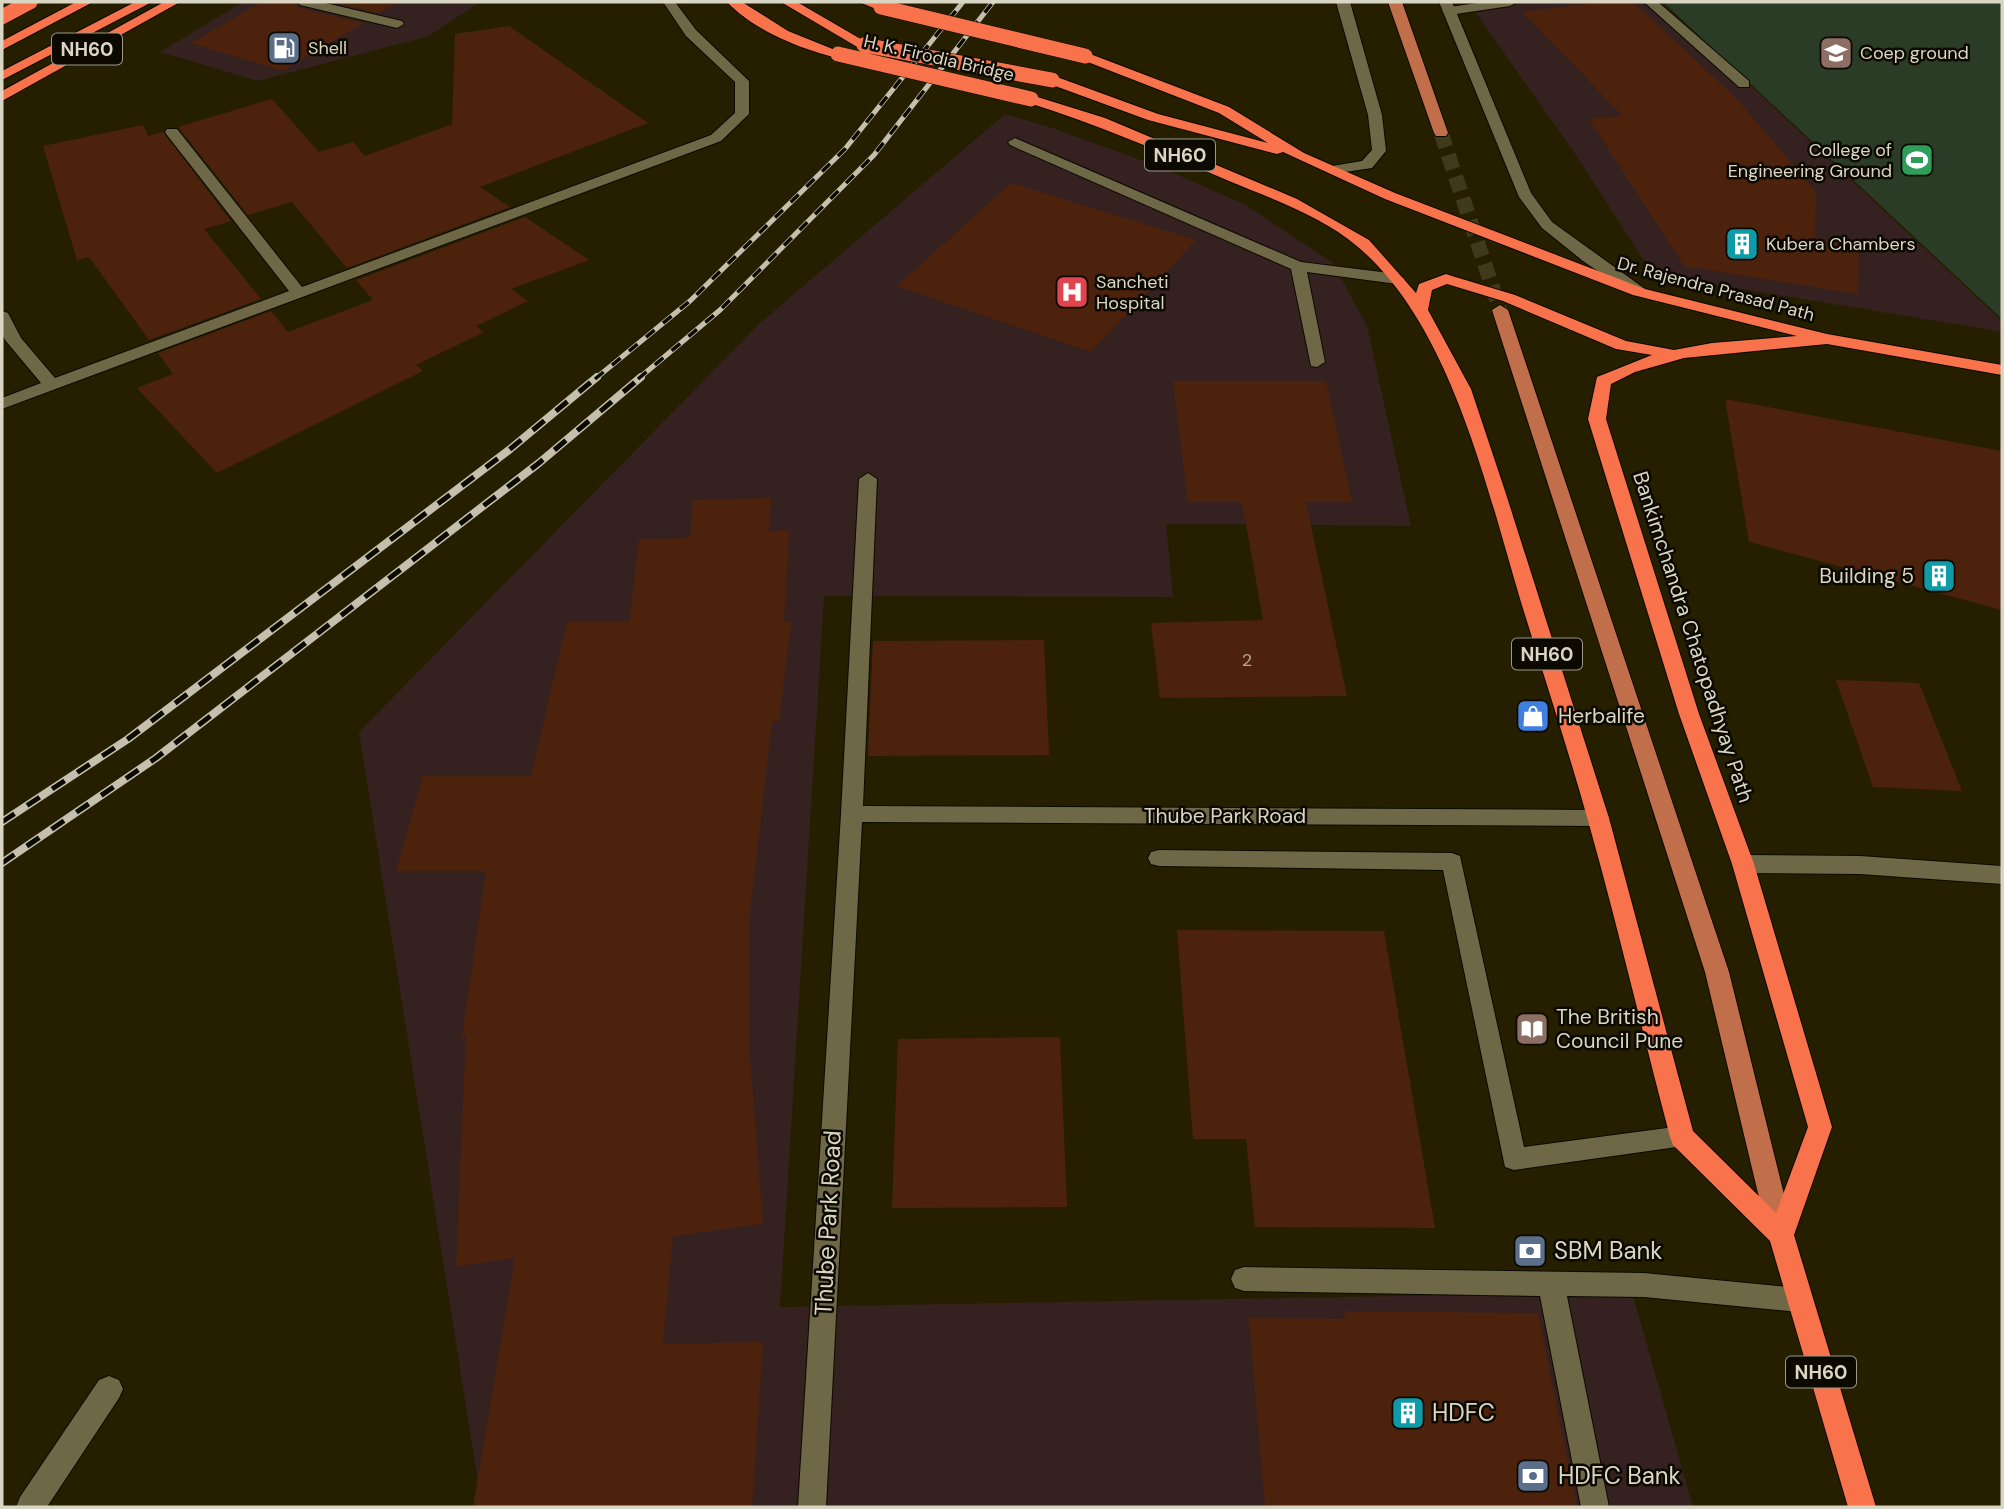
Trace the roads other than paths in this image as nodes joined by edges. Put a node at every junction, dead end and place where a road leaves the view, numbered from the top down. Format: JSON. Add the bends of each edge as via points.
{"nodes":[{"id":1,"x":30,"y":2,"type":"edge"},
{"id":2,"x":86,"y":2,"type":"edge"},
{"id":3,"x":145,"y":2,"type":"edge"},
{"id":4,"x":173,"y":2,"type":"edge"},
{"id":5,"x":305,"y":2,"type":"edge"},
{"id":6,"x":670,"y":2,"type":"edge"},
{"id":7,"x":734,"y":2,"type":"edge"},
{"id":8,"x":788,"y":2,"type":"edge"},
{"id":9,"x":866,"y":2,"type":"edge"},
{"id":10,"x":1343,"y":2,"type":"edge"},
{"id":11,"x":1395,"y":2,"type":"edge"},
{"id":12,"x":1510,"y":2,"type":"edge"},
{"id":13,"x":1650,"y":2,"type":"edge"},
{"id":14,"x":880,"y":5,"type":"edge"},
{"id":15,"x":1447,"y":6,"type":"edge"},
{"id":16,"x":2,"y":17,"type":"edge"},
{"id":17,"x":397,"y":24,"type":"dead end"},
{"id":18,"x":2,"y":46,"type":"edge"},
{"id":19,"x":2,"y":76,"type":"edge"},
{"id":20,"x":1744,"y":84,"type":"dead end"},
{"id":21,"x":2,"y":97,"type":"edge"},
{"id":22,"x":173,"y":132,"type":"dead end"},
{"id":23,"x":1441,"y":133,"type":"tunnel mouth"},
{"id":24,"x":1015,"y":142,"type":"dead end"},
{"id":25,"x":1299,"y":156,"type":"junction"},
{"id":26,"x":1331,"y":170,"type":"junction"},
{"id":27,"x":1298,"y":266,"type":"junction"},
{"id":28,"x":1397,"y":279,"type":"junction"},
{"id":29,"x":1639,"y":292,"type":"junction"},
{"id":30,"x":299,"y":293,"type":"junction"},
{"id":31,"x":1420,"y":310,"type":"junction"},
{"id":32,"x":1500,"y":310,"type":"tunnel mouth"},
{"id":33,"x":2,"y":316,"type":"edge"},
{"id":34,"x":1827,"y":339,"type":"junction"},
{"id":35,"x":1671,"y":354,"type":"junction"},
{"id":36,"x":1317,"y":362,"type":"dead end"},
{"id":37,"x":2002,"y":370,"type":"edge"},
{"id":38,"x":52,"y":385,"type":"junction"},
{"id":39,"x":2,"y":404,"type":"edge"},
{"id":40,"x":868,"y":479,"type":"dead end"},
{"id":41,"x":852,"y":814,"type":"junction"},
{"id":42,"x":1598,"y":818,"type":"junction"},
{"id":43,"x":1159,"y":858,"type":"dead end"},
{"id":44,"x":1743,"y":864,"type":"junction"},
{"id":45,"x":2002,"y":875,"type":"edge"},
{"id":46,"x":1682,"y":1138,"type":"junction"},
{"id":47,"x":1781,"y":1235,"type":"junction"},
{"id":48,"x":1244,"y":1279,"type":"dead end"},
{"id":49,"x":1551,"y":1284,"type":"junction"},
{"id":50,"x":1799,"y":1300,"type":"junction"},
{"id":51,"x":109,"y":1389,"type":"dead end"},
{"id":52,"x":30,"y":1507,"type":"edge"},
{"id":53,"x":812,"y":1507,"type":"edge"},
{"id":54,"x":1595,"y":1507,"type":"edge"},
{"id":55,"x":1862,"y":1507,"type":"edge"}],
"edges":[{"from":1,"to":16,"type":"highway","bridge":true},
{"from":2,"to":18,"type":"highway"},
{"from":3,"to":19,"type":"highway"},
{"from":4,"to":21,"type":"highway","number":"NH60"},
{"from":5,"to":17,"type":"street"},
{"from":6,"to":30,"type":"street","via":[[691,33],[743,81],[742,114],[716,138]]},
{"from":7,"to":28,"type":"highway","name":"H. K. Firodia Bridge","number":"NH60","bridge":true,"via":[[783,36],[811,48],[1031,99],[1101,121],[1325,219],[1363,243]]},
{"from":8,"to":25,"type":"highway","name":"H. K. Firodia Bridge","bridge":true,"via":[[864,45],[1052,80],[1153,117]]},
{"from":9,"to":14,"type":"highway"},
{"from":10,"to":26,"type":"street","via":[[1375,115],[1380,151],[1367,164]]},
{"from":11,"to":23,"type":"main road"},
{"from":12,"to":15,"type":"street"},
{"from":13,"to":20,"type":"street"},
{"from":14,"to":25,"type":"highway","number":"NH60","bridge":true,"via":[[1085,56],[1224,110]]},
{"from":15,"to":29,"type":"street","via":[[1524,194],[1547,225]]},
{"from":22,"to":30,"type":"street"},
{"from":24,"to":27,"type":"street"},
{"from":25,"to":26,"type":"highway","number":"NH60"},
{"from":26,"to":29,"type":"highway","name":"Dr. Rajendra Prasad Path","number":"NH60"},
{"from":27,"to":28,"type":"street"},
{"from":27,"to":36,"type":"street"},
{"from":28,"to":31,"type":"highway","number":"NH60"},
{"from":29,"to":34,"type":"highway","name":"Dr. Rajendra Prasad Path","number":"NH60"},
{"from":30,"to":38,"type":"street"},
{"from":31,"to":35,"type":"highway","via":[[1424,288],[1446,279],[1509,298],[1622,345]]},
{"from":31,"to":42,"type":"highway","number":"NH60","via":[[1462,389]]},
{"from":32,"to":47,"type":"main road","via":[[1717,972]]},
{"from":33,"to":38,"type":"street","via":[[13,340]]},
{"from":34,"to":35,"type":"highway","name":"Bankimchandra Chatopadhyay Path","number":"NH60"},
{"from":34,"to":37,"type":"highway","name":"Dr. Rajendra Prasad Path","number":"NH60"},
{"from":35,"to":44,"type":"highway","name":"Bankimchandra Chatopadhyay Path","number":"NH60","via":[[1628,367],[1603,382],[1597,419],[1689,714]]},
{"from":38,"to":39,"type":"street"},
{"from":40,"to":41,"type":"street","name":"Thube Park Road"},
{"from":41,"to":42,"type":"street","name":"Thube Park Road"},
{"from":41,"to":53,"type":"street","name":"Thube Park Road"},
{"from":42,"to":46,"type":"highway","number":"NH60"},
{"from":43,"to":46,"type":"street","via":[[1452,862],[1514,1159]]},
{"from":44,"to":45,"type":"street","via":[[1860,865]]},
{"from":44,"to":47,"type":"highway","name":"Bankimchandra Chatopadhyay Path","number":"NH60","via":[[1820,1127]]},
{"from":46,"to":47,"type":"highway"},
{"from":47,"to":50,"type":"highway","number":"NH60"},
{"from":48,"to":49,"type":"street"},
{"from":49,"to":50,"type":"street","via":[[1644,1285]]},
{"from":49,"to":54,"type":"street"},
{"from":50,"to":55,"type":"highway","number":"NH60"},
{"from":51,"to":52,"type":"street"}]}
